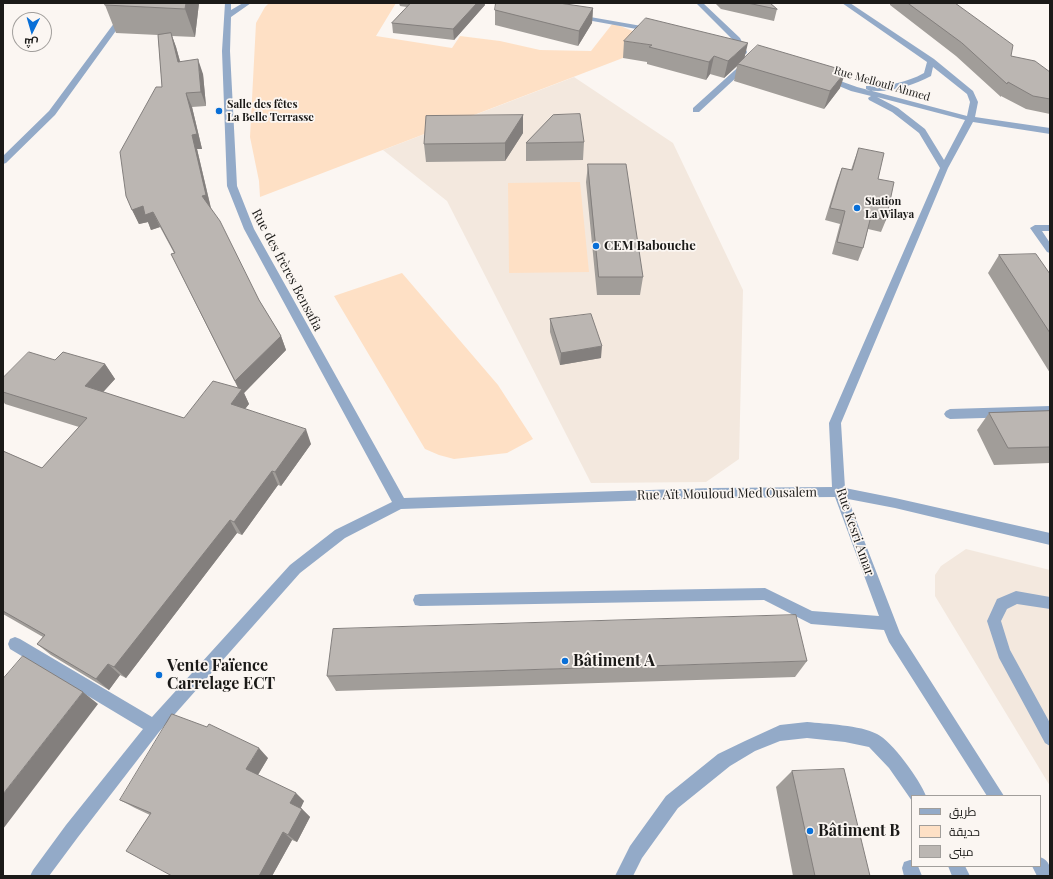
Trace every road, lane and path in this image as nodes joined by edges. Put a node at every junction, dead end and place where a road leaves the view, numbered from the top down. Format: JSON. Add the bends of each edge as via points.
{"nodes":[{"id":1,"x":133,"y":3,"type":"edge"},
{"id":2,"x":228,"y":3,"type":"edge"},
{"id":3,"x":248,"y":3,"type":"edge"},
{"id":4,"x":699,"y":3,"type":"edge"},
{"id":5,"x":845,"y":3,"type":"edge"},
{"id":6,"x":568,"y":14,"type":"edge"},
{"id":7,"x":228,"y":16,"type":"junction"},
{"id":8,"x":663,"y":32,"type":"edge"},
{"id":9,"x":930,"y":61,"type":"junction"},
{"id":10,"x":816,"y":76,"type":"edge"},
{"id":11,"x":854,"y":89,"type":"junction"},
{"id":12,"x":696,"y":110,"type":"dead end"},
{"id":13,"x":970,"y":119,"type":"junction"},
{"id":14,"x":1050,"y":131,"type":"edge"},
{"id":15,"x":3,"y":161,"type":"edge"},
{"id":16,"x":944,"y":168,"type":"junction"},
{"id":17,"x":1050,"y":228,"type":"edge"},
{"id":18,"x":1050,"y":250,"type":"edge"},
{"id":19,"x":1050,"y":411,"type":"edge"},
{"id":20,"x":950,"y":414,"type":"dead end"},
{"id":21,"x":838,"y":492,"type":"junction"},
{"id":22,"x":400,"y":504,"type":"junction"},
{"id":23,"x":1050,"y":539,"type":"edge"},
{"id":24,"x":420,"y":600,"type":"dead end"},
{"id":25,"x":1050,"y":602,"type":"edge"},
{"id":26,"x":889,"y":624,"type":"junction"},
{"id":27,"x":15,"y":644,"type":"dead end"},
{"id":28,"x":154,"y":727,"type":"junction"},
{"id":29,"x":1050,"y":738,"type":"edge"},
{"id":30,"x":917,"y":795,"type":"edge"},
{"id":31,"x":995,"y":795,"type":"edge"},
{"id":32,"x":956,"y":867,"type":"edge"},
{"id":33,"x":1041,"y":867,"type":"edge"},
{"id":34,"x":39,"y":876,"type":"edge"},
{"id":35,"x":624,"y":876,"type":"edge"},
{"id":36,"x":961,"y":876,"type":"edge"},
{"id":37,"x":1047,"y":876,"type":"edge"}],
"edges":[{"from":1,"to":15,"type":"street","via":[[52,113]]},
{"from":2,"to":7,"type":"street","name":"Rue des frères Bensafia"},
{"from":3,"to":7,"type":"street"},
{"from":4,"to":12,"type":"street","via":[[737,40],[746,53]]},
{"from":5,"to":9,"type":"street","name":"Rue Kesri Amar"},
{"from":6,"to":8,"type":"street"},
{"from":7,"to":22,"type":"street","name":"Rue des frères Bensafia","via":[[226,51],[232,186],[249,229]]},
{"from":9,"to":11,"type":"street","via":[[928,74],[916,82],[894,88]]},
{"from":9,"to":13,"type":"street","name":"Rue Kesri Amar","via":[[970,93],[974,102]]},
{"from":10,"to":11,"type":"street","name":"Rue Mellouli Ahmed"},
{"from":11,"to":13,"type":"street","name":"Rue Mellouli Ahmed"},
{"from":11,"to":16,"type":"street","via":[[895,110],[922,131]]},
{"from":13,"to":14,"type":"street","name":"Rue Mellouli Ahmed"},
{"from":13,"to":16,"type":"street","name":"Rue Kesri Amar"},
{"from":16,"to":21,"type":"street","name":"Rue Kesri Amar","via":[[835,423]]},
{"from":17,"to":18,"type":"street","via":[[1035,228]]},
{"from":19,"to":20,"type":"street"},
{"from":21,"to":22,"type":"street","name":"Rue Aït Mouloud Med Ousalem","via":[[711,493]]},
{"from":21,"to":23,"type":"street","name":"Rue Aït Mouloud Med Ousalem"},
{"from":21,"to":26,"type":"street","name":"Rue Kesri Amar"},
{"from":22,"to":28,"type":"street","via":[[340,534],[295,569]]},
{"from":24,"to":26,"type":"street","via":[[765,594],[811,617]]},
{"from":25,"to":29,"type":"street","via":[[1016,597],[1002,604],[994,621],[1004,653]]},
{"from":26,"to":31,"type":"street","name":"Rue Kesri Amar","via":[[894,637]]},
{"from":27,"to":28,"type":"street"},
{"from":28,"to":34,"type":"street"},
{"from":30,"to":35,"type":"street","via":[[895,762],[873,740],[807,730],[780,733],[724,760],[672,802],[636,852]]},
{"from":32,"to":36,"type":"street"},
{"from":33,"to":37,"type":"street"}]}
